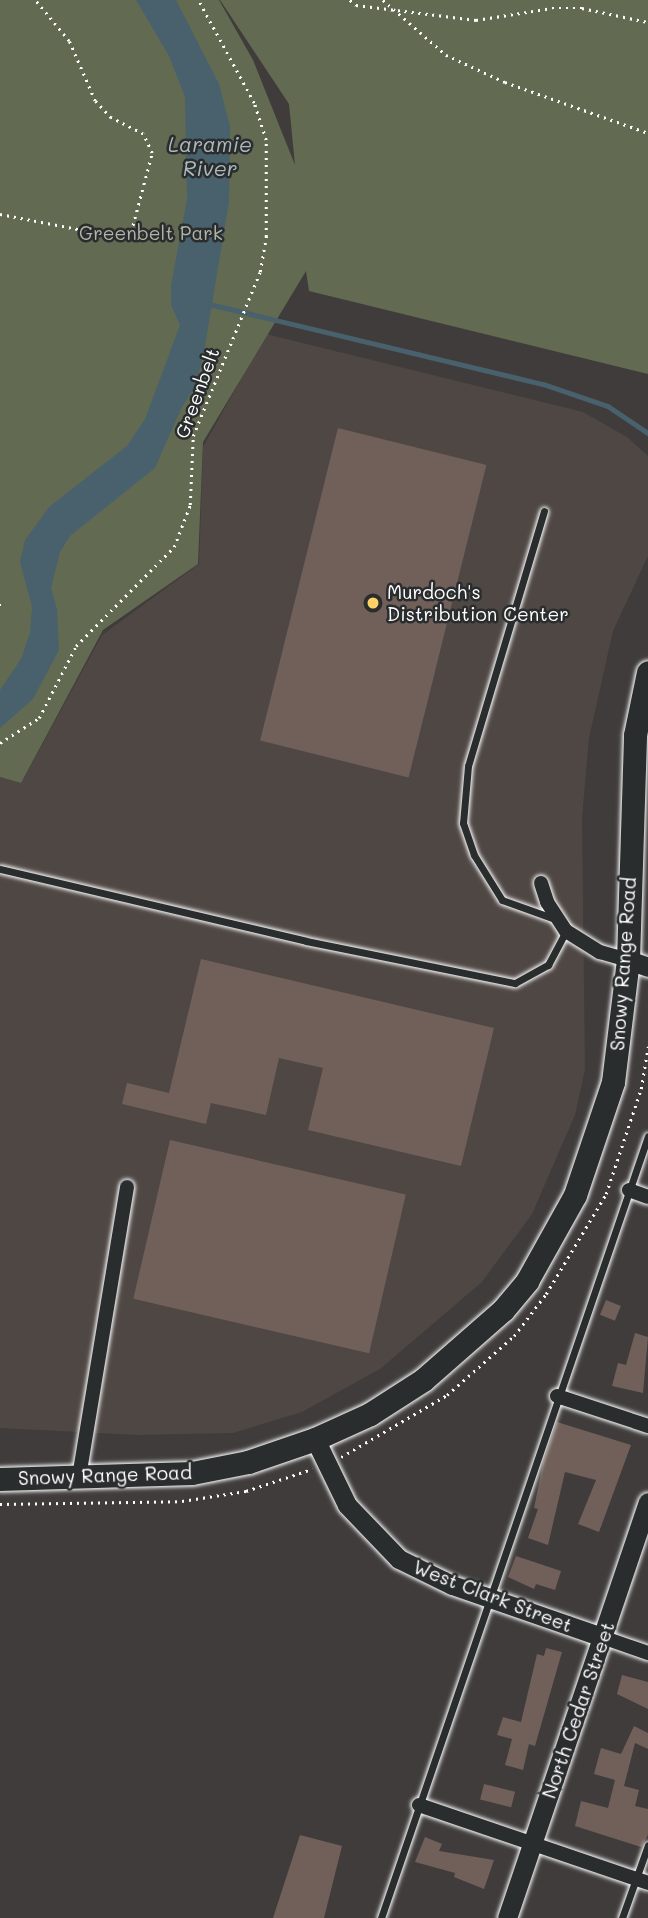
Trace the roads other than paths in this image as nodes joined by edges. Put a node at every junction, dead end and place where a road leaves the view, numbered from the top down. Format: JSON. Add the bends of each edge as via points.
{"nodes":[{"id":1,"x":544,"y":511,"type":"dead end"},
{"id":2,"x":648,"y":672,"type":"edge"},
{"id":3,"x":0,"y":869,"type":"edge"},
{"id":4,"x":541,"y":883,"type":"dead end"},
{"id":5,"x":556,"y":919,"type":"junction"},
{"id":6,"x":565,"y":931,"type":"junction"},
{"id":7,"x":638,"y":964,"type":"edge"},
{"id":8,"x":648,"y":1136,"type":"edge"},
{"id":9,"x":127,"y":1188,"type":"dead end"},
{"id":10,"x":629,"y":1190,"type":"junction"},
{"id":11,"x":648,"y":1197,"type":"edge"},
{"id":12,"x":557,"y":1396,"type":"junction"},
{"id":13,"x":648,"y":1426,"type":"edge"},
{"id":14,"x":315,"y":1439,"type":"junction"},
{"id":15,"x":79,"y":1477,"type":"junction"},
{"id":16,"x":0,"y":1479,"type":"edge"},
{"id":17,"x":648,"y":1502,"type":"edge"},
{"id":18,"x":493,"y":1599,"type":"junction"},
{"id":19,"x":602,"y":1637,"type":"junction"},
{"id":20,"x":648,"y":1653,"type":"edge"},
{"id":21,"x":419,"y":1805,"type":"junction"},
{"id":22,"x":533,"y":1843,"type":"junction"},
{"id":23,"x":648,"y":1844,"type":"edge"},
{"id":24,"x":642,"y":1881,"type":"edge"},
{"id":25,"x":381,"y":1918,"type":"edge"},
{"id":26,"x":507,"y":1918,"type":"edge"},
{"id":27,"x":622,"y":1918,"type":"edge"}],
"edges":[{"from":1,"to":5,"type":"lane","via":[[468,766],[463,823],[474,855],[502,900]]},
{"from":2,"to":7,"type":"main road","name":"Snowy Range Road","via":[[635,735]]},
{"from":3,"to":6,"type":"lane","via":[[306,941],[515,983],[548,965]]},
{"from":4,"to":5,"type":"street"},
{"from":5,"to":6,"type":"street"},
{"from":6,"to":7,"type":"street","via":[[600,952]]},
{"from":7,"to":14,"type":"main road","name":"Snowy Range Road","via":[[598,1135],[575,1195],[527,1281],[503,1310],[423,1380],[370,1414]]},
{"from":8,"to":10,"type":"lane"},
{"from":9,"to":15,"type":"street"},
{"from":10,"to":11,"type":"street"},
{"from":10,"to":12,"type":"lane"},
{"from":12,"to":13,"type":"street"},
{"from":12,"to":18,"type":"lane"},
{"from":14,"to":15,"type":"main road","name":"Snowy Range Road","via":[[248,1462],[192,1474]]},
{"from":14,"to":18,"type":"street","name":"West Clark Street","via":[[347,1505],[383,1547],[416,1569]]},
{"from":15,"to":16,"type":"main road","name":"Snowy Range Road"},
{"from":17,"to":19,"type":"street","name":"North Cedar Street"},
{"from":18,"to":19,"type":"street","name":"West Clark Street"},
{"from":18,"to":21,"type":"lane"},
{"from":19,"to":20,"type":"street","name":"West Clark Street"},
{"from":19,"to":22,"type":"street","name":"North Cedar Street"},
{"from":21,"to":22,"type":"street"},
{"from":21,"to":25,"type":"lane"},
{"from":22,"to":24,"type":"street"},
{"from":22,"to":26,"type":"street","name":"North Cedar Street"},
{"from":23,"to":24,"type":"lane"},
{"from":24,"to":27,"type":"lane"}]}
